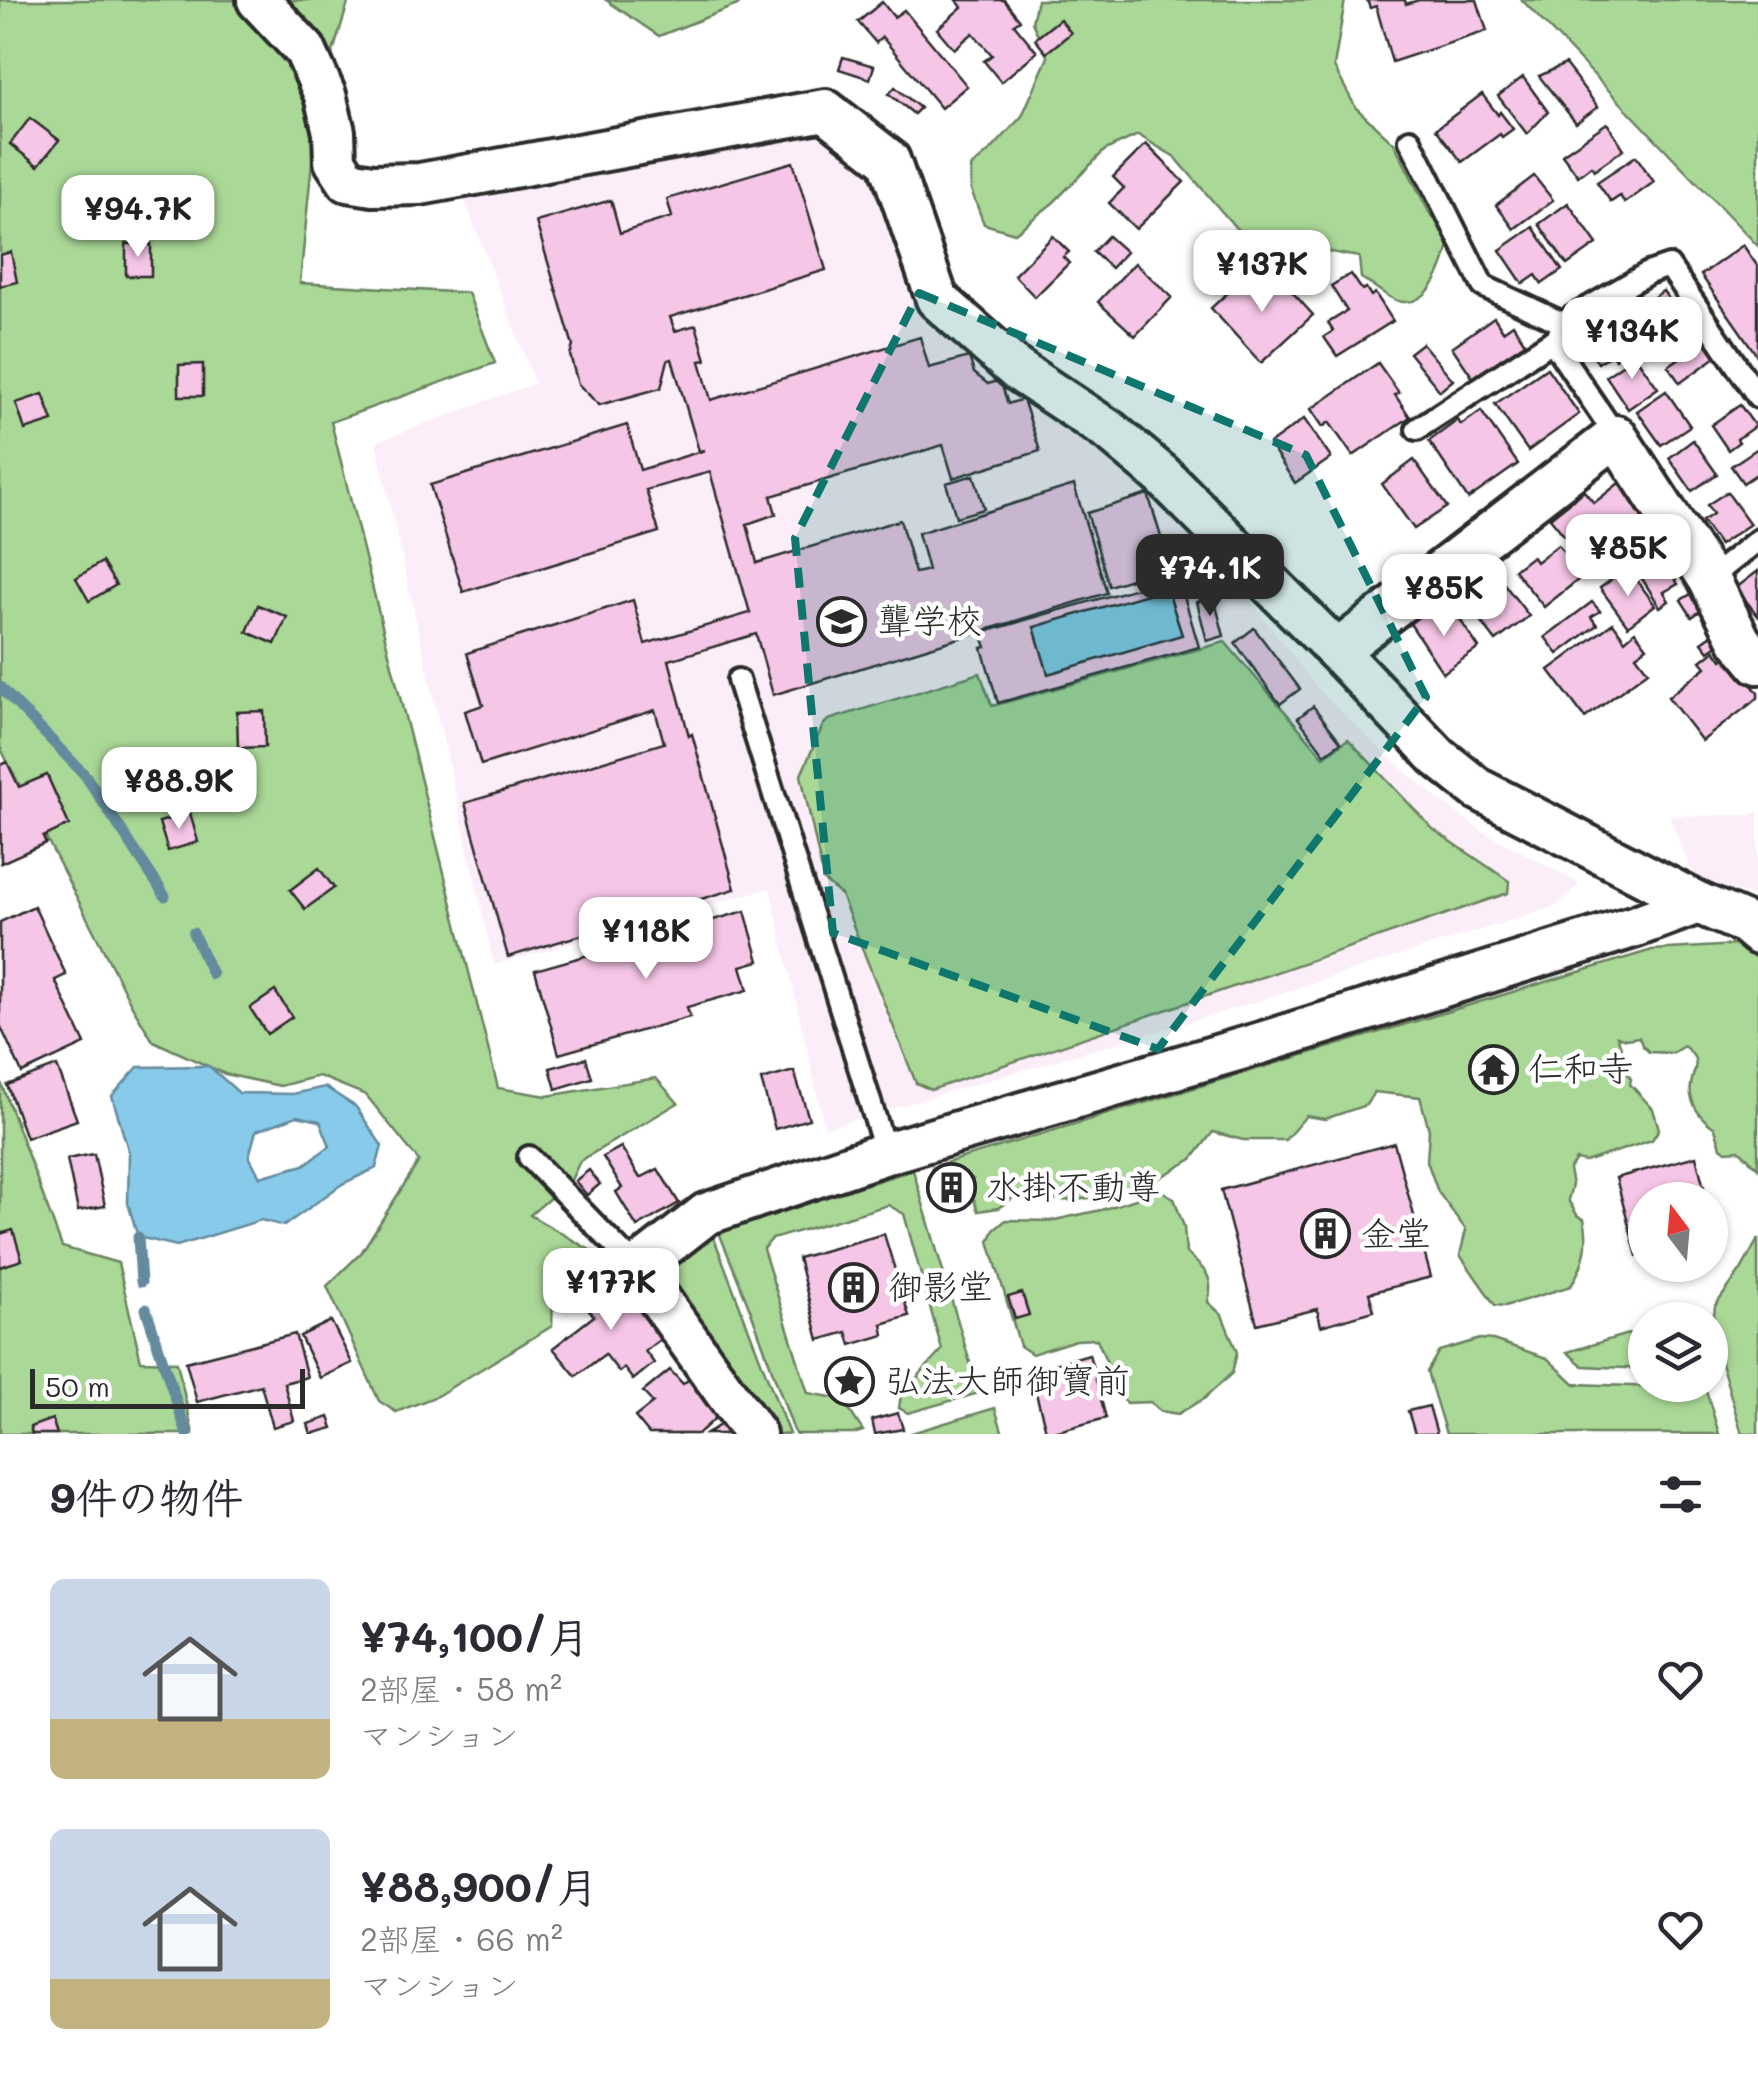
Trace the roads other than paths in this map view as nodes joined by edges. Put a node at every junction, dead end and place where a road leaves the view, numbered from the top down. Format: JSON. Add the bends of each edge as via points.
{"nodes":[{"id":1,"x":258,"y":0,"type":"edge"},
{"id":2,"x":1410,"y":140,"type":"dead end"},
{"id":3,"x":1560,"y":330,"type":"junction"},
{"id":4,"x":1758,"y":397,"type":"edge"},
{"id":5,"x":1417,"y":429,"type":"dead end"},
{"id":6,"x":1616,"y":436,"type":"junction"},
{"id":7,"x":1758,"y":540,"type":"edge"},
{"id":8,"x":1709,"y":579,"type":"junction"},
{"id":9,"x":1337,"y":651,"type":"junction"},
{"id":10,"x":1758,"y":663,"type":"edge"},
{"id":11,"x":738,"y":680,"type":"dead end"},
{"id":12,"x":1698,"y":903,"type":"junction"},
{"id":13,"x":1758,"y":934,"type":"edge"},
{"id":14,"x":886,"y":1153,"type":"junction"},
{"id":15,"x":529,"y":1157,"type":"dead end"},
{"id":16,"x":637,"y":1268,"type":"junction"},
{"id":17,"x":755,"y":1434,"type":"edge"}],
"edges":[{"from":1,"to":9,"type":"street","via":[[305,50],[325,96],[335,161],[348,181],[420,184],[825,110],[889,160],[937,299],[1016,368],[1112,432],[1162,475]]},
{"from":2,"to":3,"type":"lane","via":[[1484,286]]},
{"from":3,"to":4,"type":"lane","via":[[1669,266]]},
{"from":3,"to":5,"type":"lane"},
{"from":3,"to":6,"type":"lane","via":[[1556,347]]},
{"from":6,"to":8,"type":"street"},
{"from":6,"to":9,"type":"street"},
{"from":7,"to":8,"type":"lane"},
{"from":8,"to":10,"type":"street"},
{"from":9,"to":12,"type":"street","via":[[1438,757],[1478,788]]},
{"from":11,"to":14,"type":"lane"},
{"from":12,"to":13,"type":"street"},
{"from":12,"to":14,"type":"street","via":[[1280,1037]]},
{"from":14,"to":16,"type":"street","via":[[706,1214]]},
{"from":15,"to":16,"type":"lane"},
{"from":16,"to":17,"type":"street"}]}
